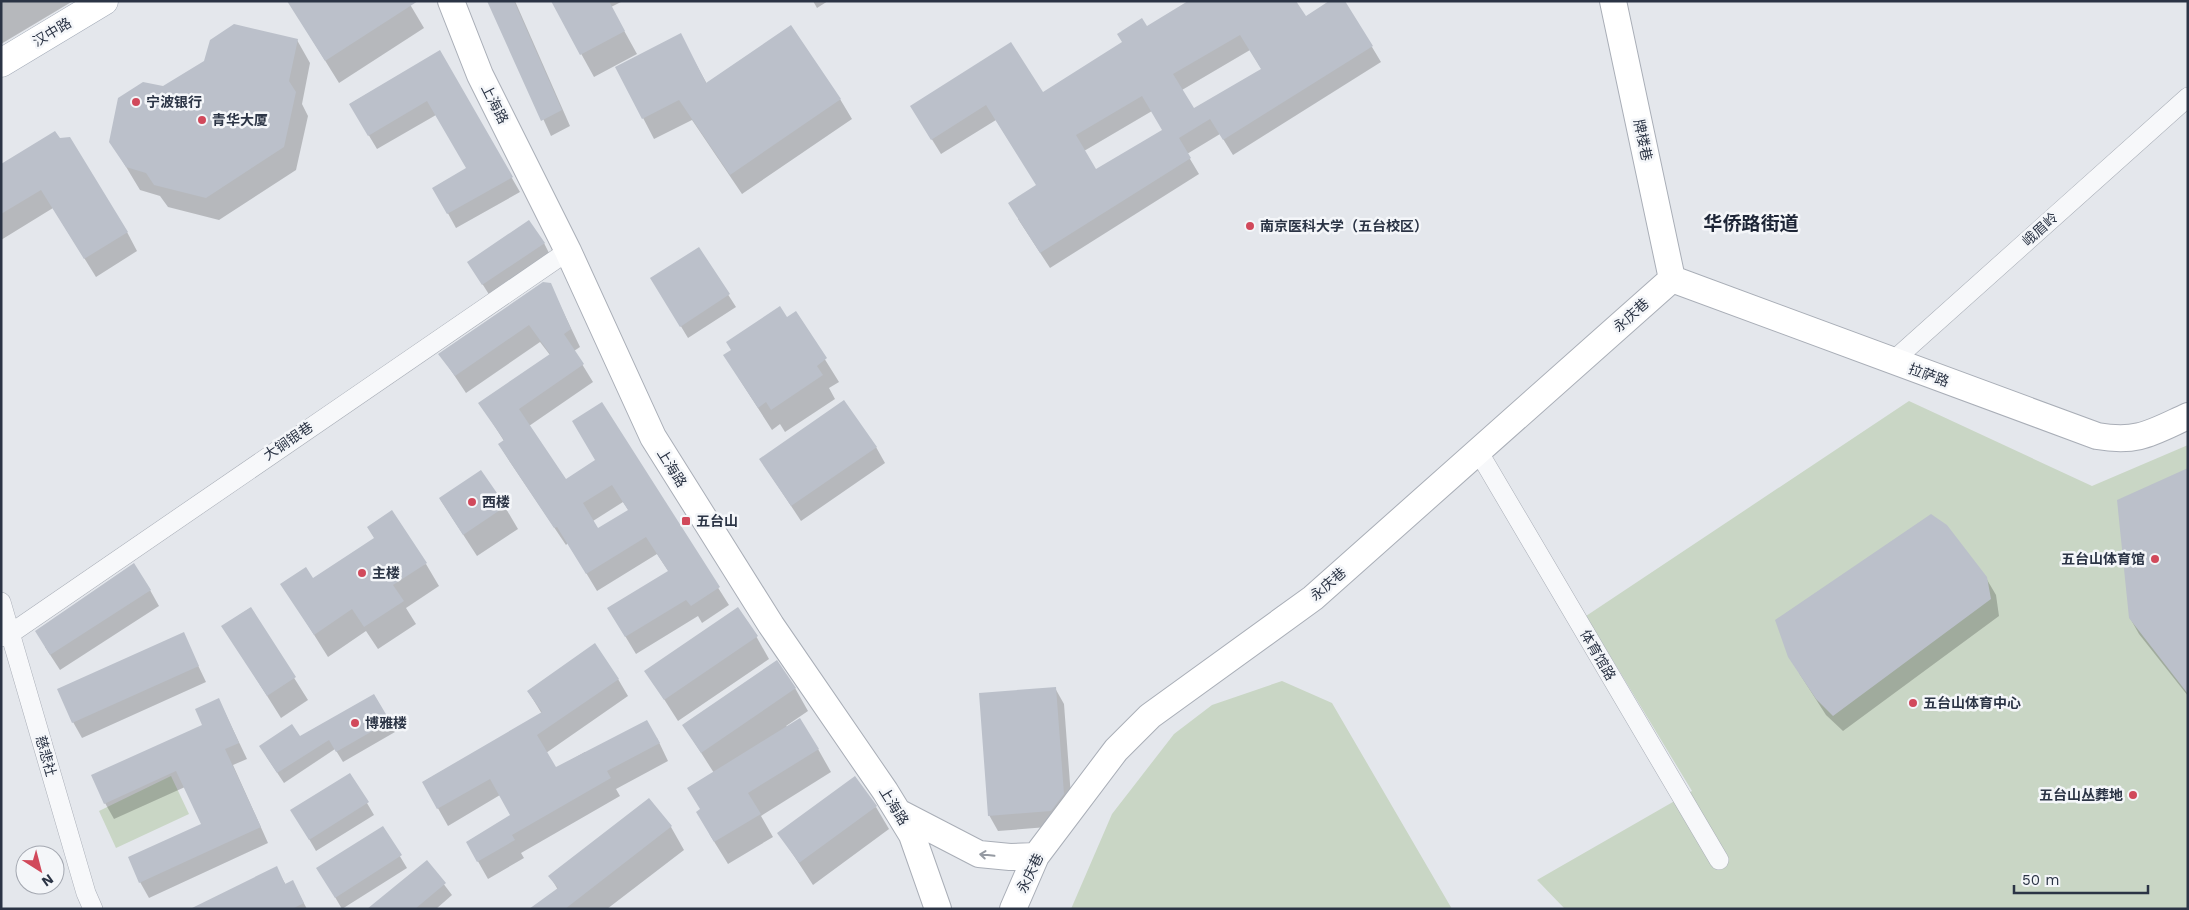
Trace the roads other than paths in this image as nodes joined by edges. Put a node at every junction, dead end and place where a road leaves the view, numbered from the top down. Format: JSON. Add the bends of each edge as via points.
{"nodes":[{"id":1,"x":104,"y":1,"type":"edge"},
{"id":2,"x":451,"y":1,"type":"edge"},
{"id":3,"x":1613,"y":1,"type":"edge"},
{"id":4,"x":1,"y":63,"type":"edge"},
{"id":5,"x":2188,"y":97,"type":"edge"},
{"id":6,"x":568,"y":251,"type":"junction"},
{"id":7,"x":1672,"y":279,"type":"junction"},
{"id":8,"x":1893,"y":361,"type":"junction"},
{"id":9,"x":2188,"y":416,"type":"edge"},
{"id":10,"x":1478,"y":451,"type":"junction"},
{"id":11,"x":1,"y":602,"type":"edge"},
{"id":12,"x":6,"y":635,"type":"edge"},
{"id":13,"x":898,"y":812,"type":"junction"},
{"id":14,"x":1036,"y":856,"type":"junction"},
{"id":15,"x":1719,"y":860,"type":"dead end"},
{"id":16,"x":93,"y":909,"type":"edge"},
{"id":17,"x":938,"y":909,"type":"edge"},
{"id":18,"x":1013,"y":909,"type":"edge"}],
"edges":[{"from":1,"to":4,"type":"main road","name":"汉中路"},
{"from":2,"to":6,"type":"street","name":"上海路","via":[[480,75]]},
{"from":3,"to":7,"type":"street","name":"牌楼巷"},
{"from":5,"to":8,"type":"street","name":"峨眉岭"},
{"from":6,"to":12,"type":"street","name":"大锏银巷"},
{"from":6,"to":13,"type":"street","name":"上海路","via":[[653,437],[771,625]]},
{"from":7,"to":8,"type":"street","name":"拉萨路"},
{"from":7,"to":10,"type":"street","name":"永庆巷"},
{"from":8,"to":9,"type":"street","name":"拉萨路","via":[[2097,436],[2134,439]]},
{"from":10,"to":14,"type":"street","name":"永庆巷","via":[[1313,598],[1150,716],[1116,750]]},
{"from":10,"to":15,"type":"street","name":"体育馆路"},
{"from":11,"to":12,"type":"street","name":"慈悲社"},
{"from":12,"to":16,"type":"street","name":"慈悲社"},
{"from":14,"to":13,"type":"street","one_way":true,"via":[[979,854]]},
{"from":13,"to":17,"type":"street","name":"上海路","via":[[912,835]]},
{"from":14,"to":18,"type":"street","name":"永庆巷"}]}
